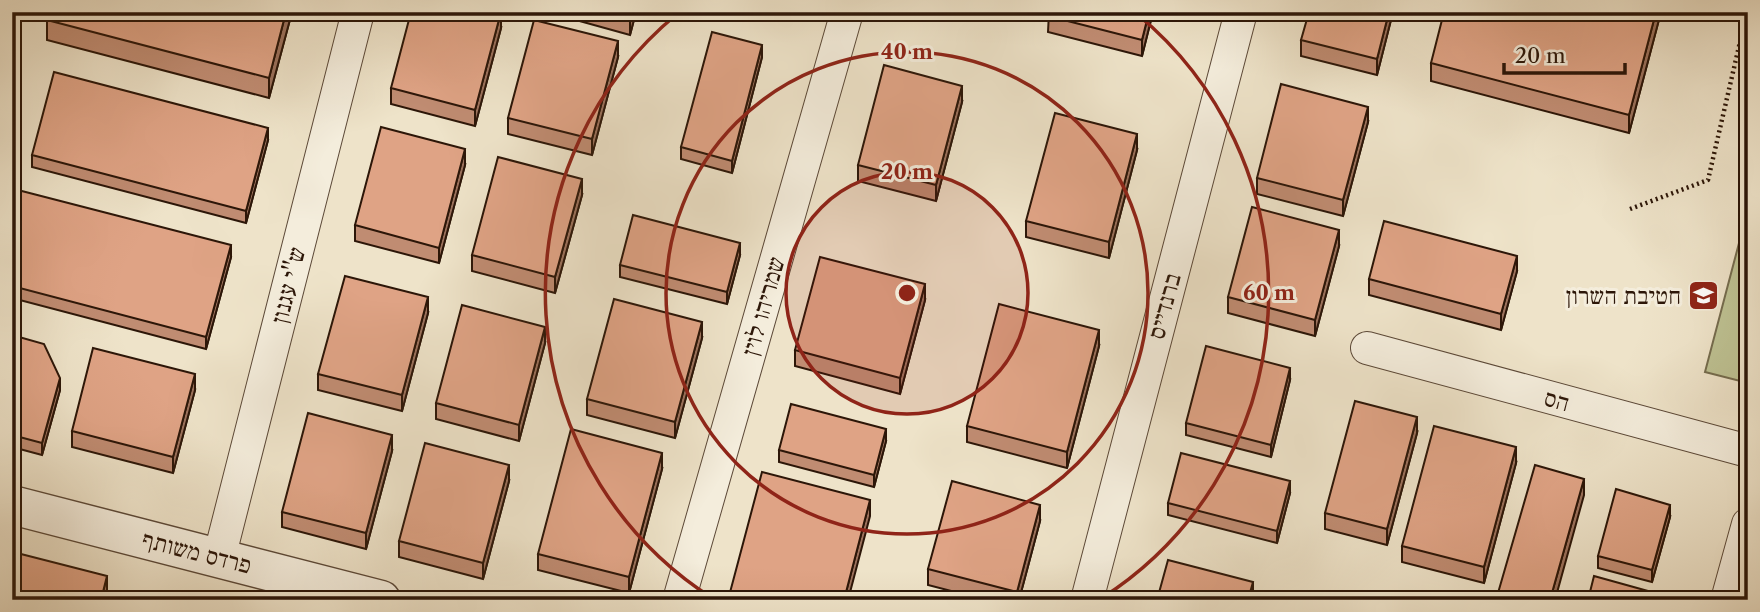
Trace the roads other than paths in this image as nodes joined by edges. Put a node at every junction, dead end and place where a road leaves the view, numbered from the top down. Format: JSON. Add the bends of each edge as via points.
{"nodes":[{"id":1,"x":358,"y":12,"type":"edge"},
{"id":2,"x":847,"y":12,"type":"edge"},
{"id":3,"x":1241,"y":12,"type":"edge"},
{"id":4,"x":1367,"y":348,"type":"dead end"},
{"id":5,"x":1748,"y":451,"type":"edge"},
{"id":6,"x":12,"y":505,"type":"edge"},
{"id":7,"x":1748,"y":524,"type":"edge"},
{"id":8,"x":219,"y":558,"type":"junction"},
{"id":9,"x":382,"y":600,"type":"edge"},
{"id":10,"x":680,"y":600,"type":"edge"},
{"id":11,"x":1087,"y":600,"type":"edge"},
{"id":12,"x":1727,"y":600,"type":"edge"}],
"edges":[{"from":1,"to":8,"type":"street","name":"ש''י עגנון"},
{"from":2,"to":10,"type":"street","name":"שמריהו לוין"},
{"from":3,"to":11,"type":"street","name":"ברנדייס"},
{"from":4,"to":5,"type":"street","name":"הס"},
{"from":6,"to":8,"type":"street","name":"פרדס משותף"},
{"from":7,"to":12,"type":"street"},
{"from":8,"to":9,"type":"street","name":"פרדס משותף"}]}
